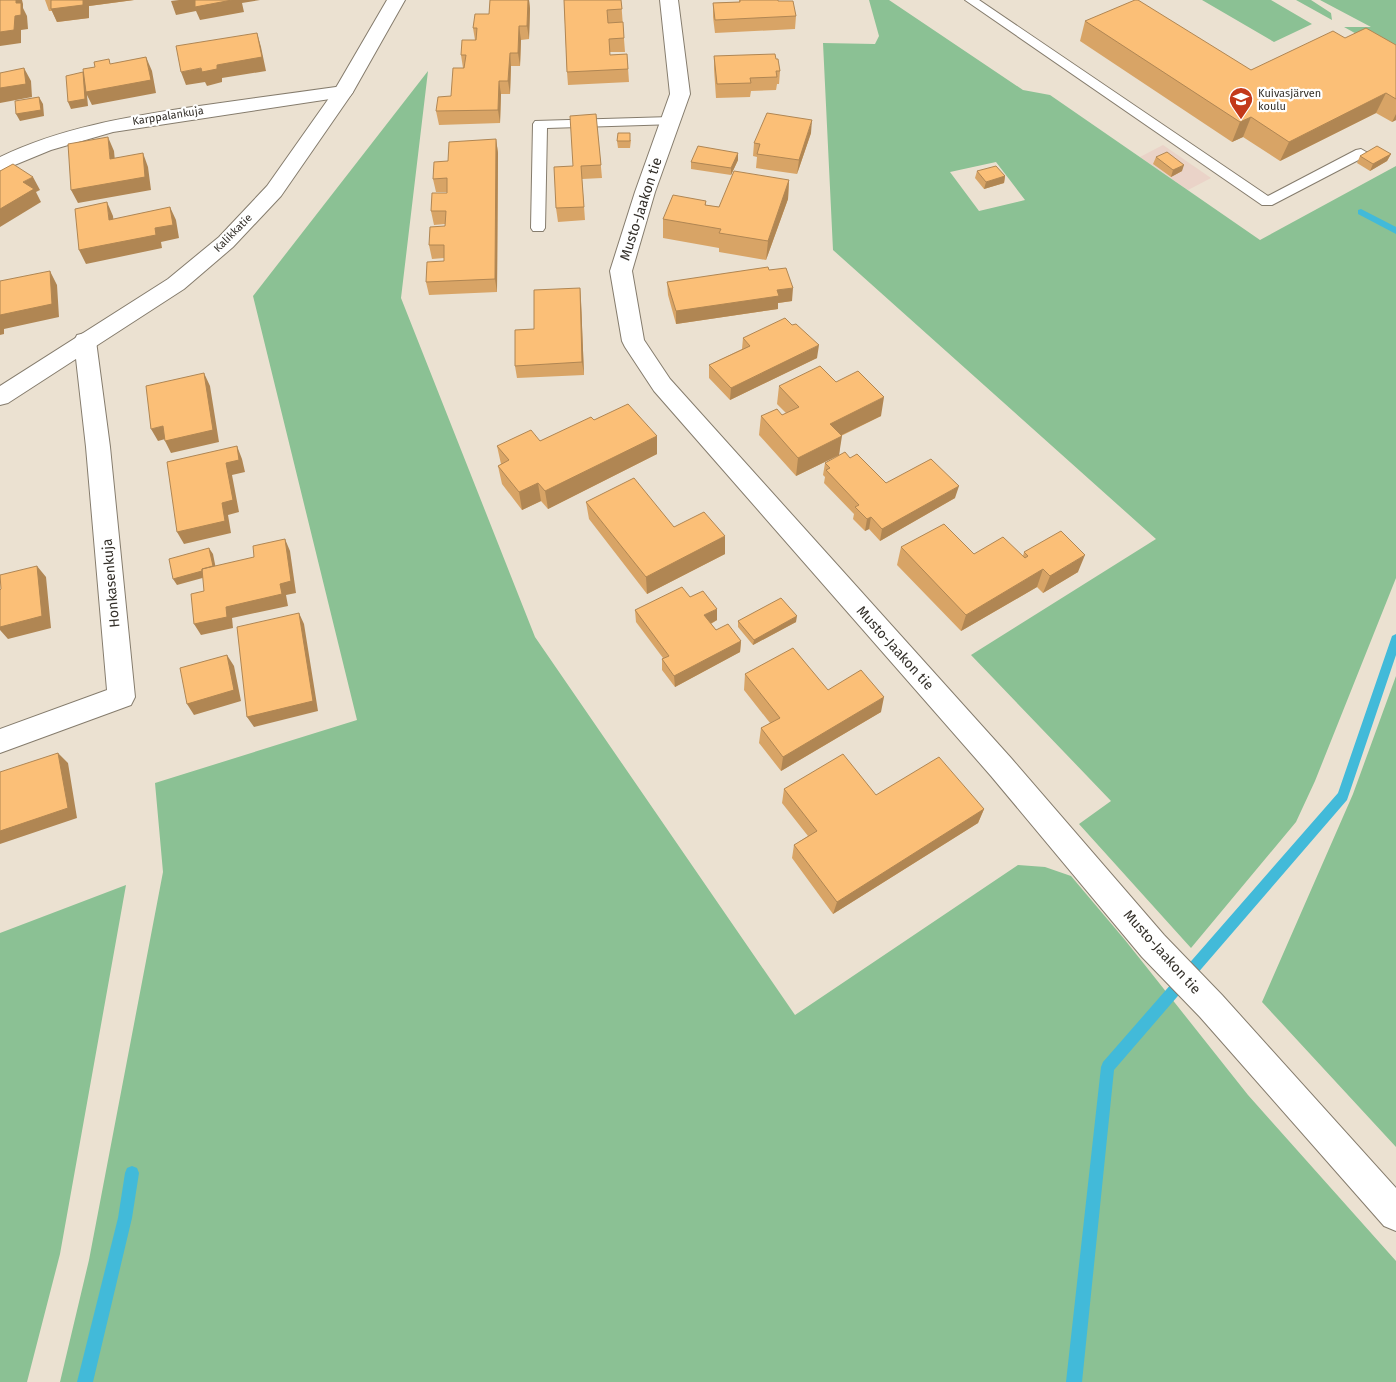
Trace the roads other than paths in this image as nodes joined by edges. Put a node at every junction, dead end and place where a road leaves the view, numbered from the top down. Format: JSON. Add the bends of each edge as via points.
{"nodes":[{"id":1,"x":396,"y":0,"type":"edge"},
{"id":2,"x":669,"y":0,"type":"edge"},
{"id":3,"x":971,"y":0,"type":"edge"},
{"id":4,"x":343,"y":92,"type":"junction"},
{"id":5,"x":671,"y":121,"type":"junction"},
{"id":6,"x":1361,"y":153,"type":"edge"},
{"id":7,"x":0,"y":165,"type":"edge"},
{"id":8,"x":538,"y":228,"type":"dead end"},
{"id":9,"x":85,"y":341,"type":"junction"},
{"id":10,"x":0,"y":397,"type":"edge"},
{"id":11,"x":0,"y":741,"type":"edge"},
{"id":12,"x":1396,"y":1214,"type":"edge"}],
"edges":[{"from":1,"to":4,"type":"street","name":"Kalikkatie"},
{"from":2,"to":5,"type":"street","name":"Musto-Jaakon tie","via":[[680,94]]},
{"from":3,"to":6,"type":"lane","via":[[1267,202]]},
{"from":4,"to":7,"type":"street","name":"Karppalankuja","via":[[222,108],[82,132],[28,150]]},
{"from":4,"to":9,"type":"street","name":"Kalikkatie","via":[[274,191],[226,242],[176,284]]},
{"from":5,"to":8,"type":"lane","via":[[540,124]]},
{"from":5,"to":12,"type":"street","name":"Musto-Jaakon tie","via":[[620,272],[634,341],[662,385],[1001,767],[1153,946],[1211,1006]]},
{"from":9,"to":10,"type":"street","name":"Kalikkatie"},
{"from":9,"to":11,"type":"street","name":"Honkasenkuja","via":[[121,697]]}]}
